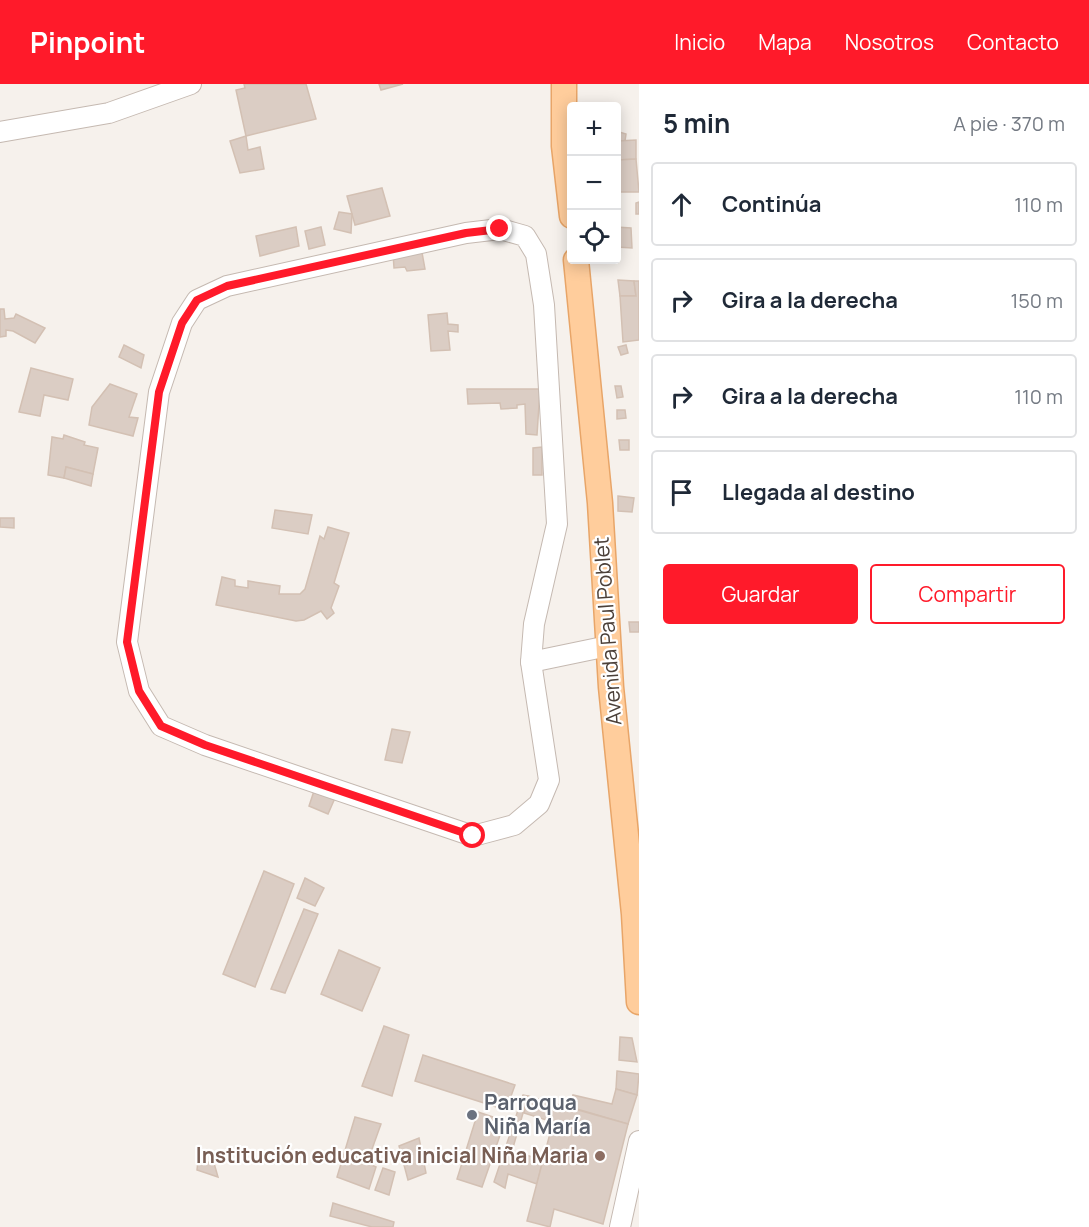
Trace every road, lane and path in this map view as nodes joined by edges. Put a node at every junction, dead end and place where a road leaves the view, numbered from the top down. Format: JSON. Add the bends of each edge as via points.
{"nodes":[{"id":1,"x":191,"y":84,"type":"edge"},
{"id":2,"x":564,"y":84,"type":"edge"},
{"id":3,"x":0,"y":132,"type":"edge"},
{"id":4,"x":571,"y":210,"type":"edge"},
{"id":5,"x":576,"y":264,"type":"edge"},
{"id":6,"x":608,"y":646,"type":"junction"},
{"id":7,"x":531,"y":662,"type":"junction"},
{"id":8,"x":639,"y":1002,"type":"edge"},
{"id":9,"x":639,"y":1141,"type":"edge"},
{"id":10,"x":620,"y":1227,"type":"edge"}],
"edges":[{"from":1,"to":3,"type":"street","via":[[110,113]]},
{"from":2,"to":4,"type":"main road","via":[[564,146]]},
{"from":5,"to":6,"type":"main road","name":"Avenida Paul Poblet","via":[[600,503]]},
{"from":6,"to":7,"type":"street"},
{"from":6,"to":8,"type":"main road","name":"Avenida Paul Poblet"},
{"from":7,"to":7,"type":"street","via":[[549,780],[539,804],[513,825],[473,836],[205,745],[161,726],[139,691],[127,642],[159,392],[182,323],[197,300],[227,286],[466,233],[500,229],[525,236],[536,254],[544,306],[557,524],[534,624]]},
{"from":9,"to":10,"type":"street"}]}
